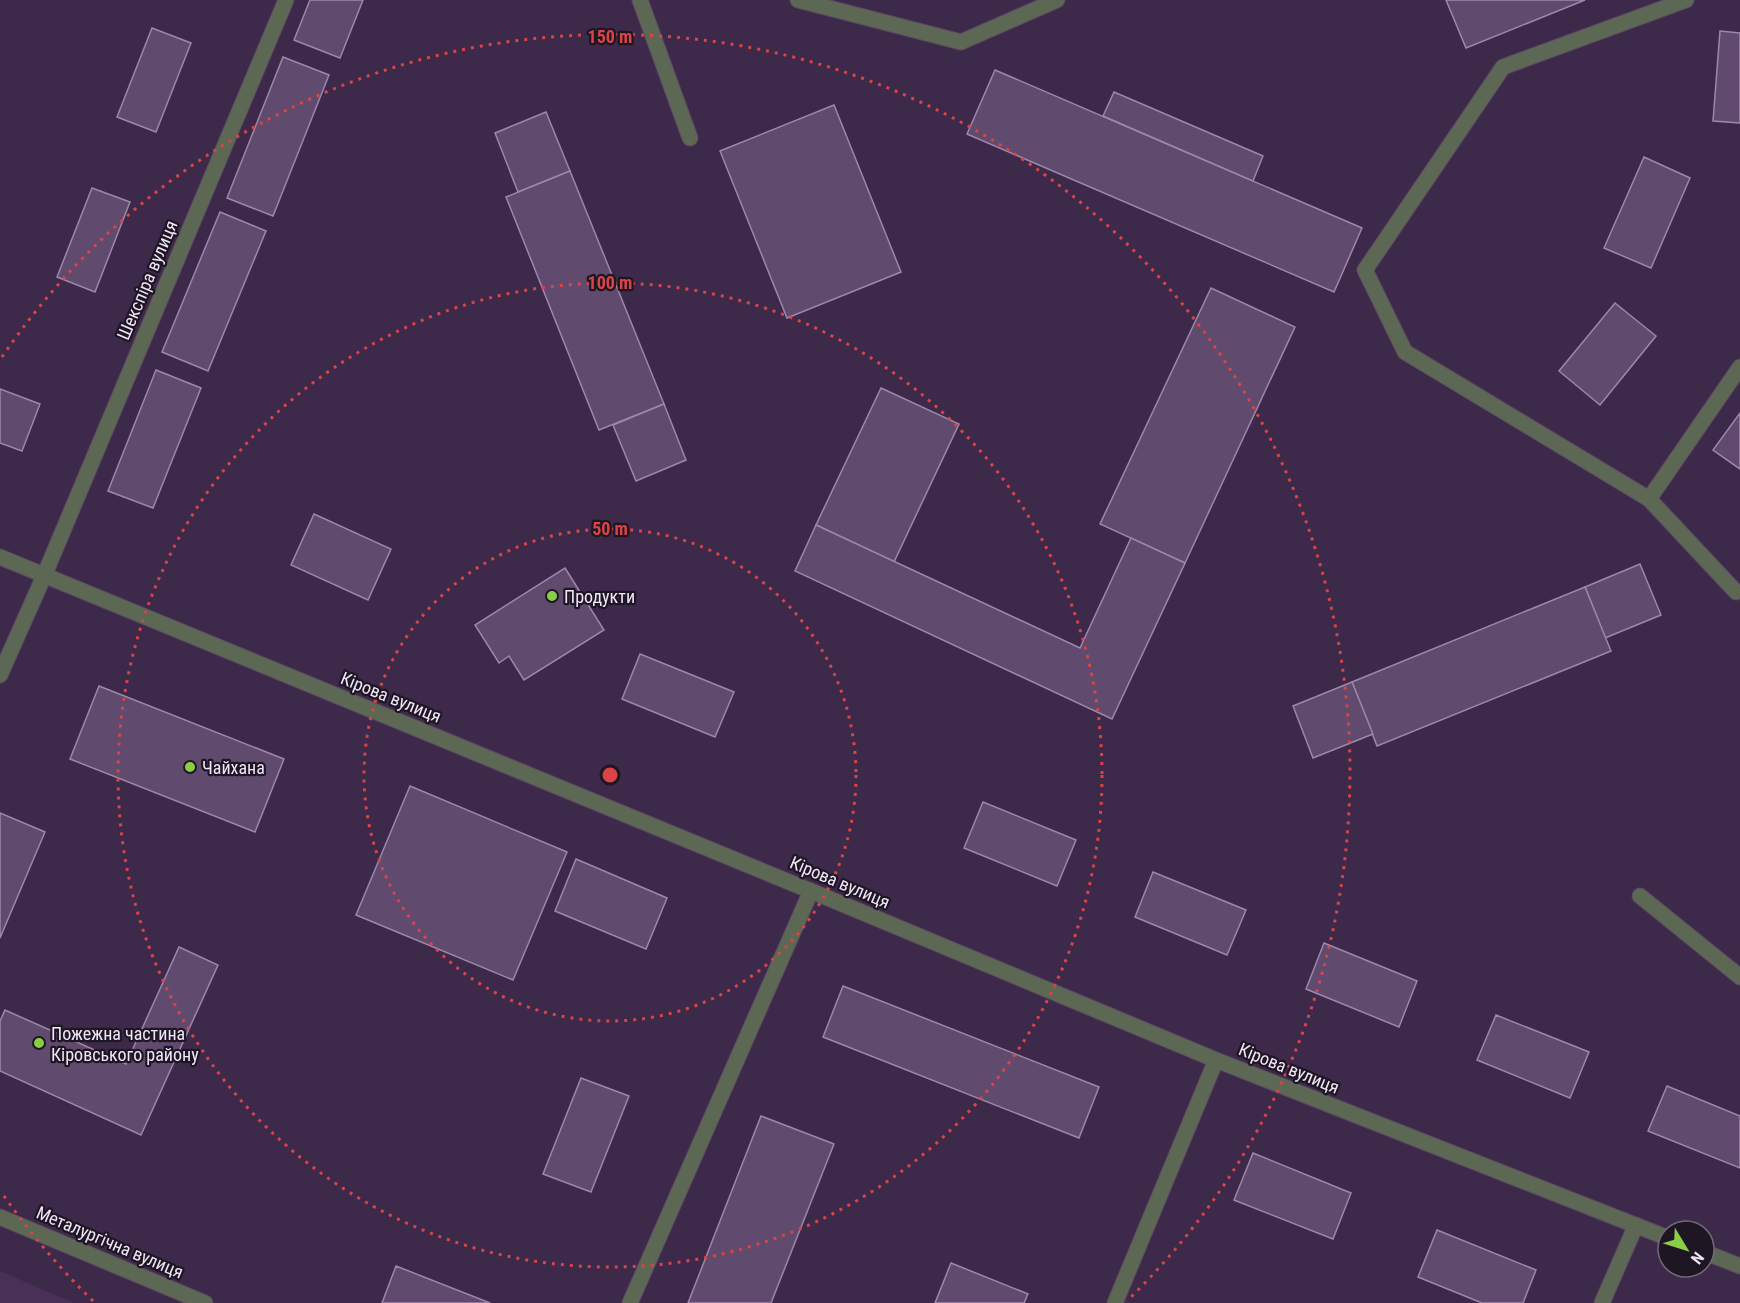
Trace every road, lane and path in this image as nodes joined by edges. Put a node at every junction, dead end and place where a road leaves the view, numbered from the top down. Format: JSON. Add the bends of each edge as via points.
{"nodes":[{"id":1,"x":286,"y":0,"type":"edge"},
{"id":2,"x":640,"y":0,"type":"edge"},
{"id":3,"x":798,"y":0,"type":"edge"},
{"id":4,"x":1057,"y":0,"type":"edge"},
{"id":5,"x":1686,"y":0,"type":"edge"},
{"id":6,"x":690,"y":138,"type":"dead end"},
{"id":7,"x":1740,"y":367,"type":"edge"},
{"id":8,"x":1649,"y":498,"type":"junction"},
{"id":9,"x":0,"y":557,"type":"edge"},
{"id":10,"x":44,"y":576,"type":"junction"},
{"id":11,"x":1736,"y":592,"type":"dead end"},
{"id":12,"x":0,"y":675,"type":"edge"},
{"id":13,"x":811,"y":891,"type":"junction"},
{"id":14,"x":1640,"y":896,"type":"dead end"},
{"id":15,"x":1740,"y":977,"type":"edge"},
{"id":16,"x":1216,"y":1060,"type":"junction"},
{"id":17,"x":0,"y":1217,"type":"edge"},
{"id":18,"x":1636,"y":1226,"type":"junction"},
{"id":19,"x":1656,"y":1234,"type":"edge"},
{"id":20,"x":1716,"y":1257,"type":"edge"},
{"id":21,"x":1740,"y":1266,"type":"edge"},
{"id":22,"x":205,"y":1303,"type":"edge"},
{"id":23,"x":630,"y":1303,"type":"edge"},
{"id":24,"x":1115,"y":1303,"type":"edge"},
{"id":25,"x":1602,"y":1303,"type":"edge"}],
"edges":[{"from":1,"to":10,"type":"street","name":"Шекспіра вулиця"},
{"from":2,"to":6,"type":"street"},
{"from":3,"to":4,"type":"street","via":[[961,42]]},
{"from":5,"to":8,"type":"street","via":[[1503,67],[1365,270],[1405,352]]},
{"from":7,"to":8,"type":"street"},
{"from":8,"to":11,"type":"street"},
{"from":9,"to":10,"type":"street","name":"Кірова вулиця"},
{"from":10,"to":12,"type":"street","name":"Шекспіра вулиця"},
{"from":10,"to":13,"type":"street","name":"Кірова вулиця"},
{"from":13,"to":16,"type":"street","name":"Кірова вулиця"},
{"from":13,"to":23,"type":"street"},
{"from":14,"to":15,"type":"street"},
{"from":16,"to":18,"type":"street","name":"Кірова вулиця"},
{"from":16,"to":24,"type":"street"},
{"from":17,"to":22,"type":"street","name":"Металургічна вулиця"},
{"from":18,"to":19,"type":"street","name":"Кірова вулиця"},
{"from":18,"to":25,"type":"street"},
{"from":20,"to":21,"type":"street"}]}
